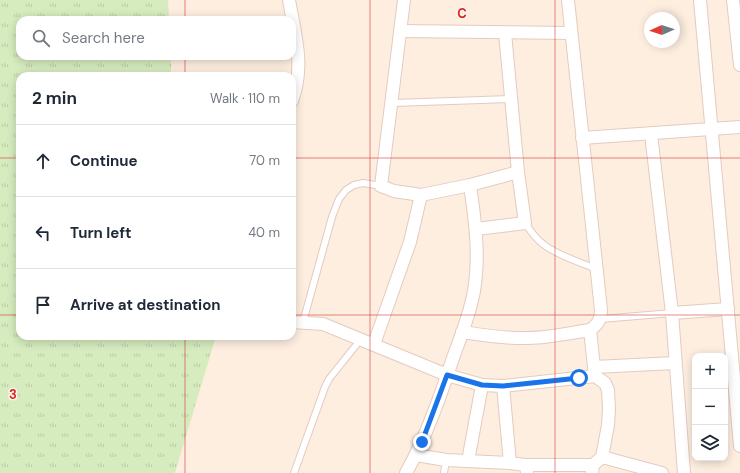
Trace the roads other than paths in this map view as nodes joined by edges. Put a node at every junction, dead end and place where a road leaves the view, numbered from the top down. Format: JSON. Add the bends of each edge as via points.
{"nodes":[{"id":1,"x":289,"y":0,"type":"edge"},
{"id":2,"x":404,"y":0,"type":"edge"},
{"id":3,"x":568,"y":0,"type":"edge"},
{"id":4,"x":700,"y":0,"type":"edge"},
{"id":5,"x":733,"y":0,"type":"edge"},
{"id":6,"x":292,"y":16,"type":"edge"},
{"id":7,"x":400,"y":31,"type":"junction"},
{"id":8,"x":505,"y":33,"type":"junction"},
{"id":9,"x":571,"y":33,"type":"junction"},
{"id":10,"x":296,"y":38,"type":"edge"},
{"id":11,"x":740,"y":65,"type":"edge"},
{"id":12,"x":296,"y":86,"type":"edge"},
{"id":13,"x":512,"y":99,"type":"junction"},
{"id":14,"x":392,"y":103,"type":"junction"},
{"id":15,"x":740,"y":127,"type":"edge"},
{"id":16,"x":712,"y":129,"type":"junction"},
{"id":17,"x":651,"y":134,"type":"junction"},
{"id":18,"x":582,"y":138,"type":"junction"},
{"id":19,"x":518,"y":172,"type":"junction"},
{"id":20,"x":470,"y":185,"type":"junction"},
{"id":21,"x":382,"y":186,"type":"junction"},
{"id":22,"x":421,"y":195,"type":"junction"},
{"id":23,"x":525,"y":222,"type":"junction"},
{"id":24,"x":476,"y":229,"type":"junction"},
{"id":25,"x":596,"y":269,"type":"junction"},
{"id":26,"x":728,"y":310,"type":"junction"},
{"id":27,"x":672,"y":313,"type":"junction"},
{"id":28,"x":601,"y":319,"type":"junction"},
{"id":29,"x":297,"y":322,"type":"edge"},
{"id":30,"x":590,"y":330,"type":"junction"},
{"id":31,"x":462,"y":332,"type":"junction"},
{"id":32,"x":361,"y":339,"type":"junction"},
{"id":33,"x":374,"y":344,"type":"junction"},
{"id":34,"x":675,"y":363,"type":"junction"},
{"id":35,"x":594,"y":372,"type":"junction"},
{"id":36,"x":447,"y":375,"type":"junction"},
{"id":37,"x":482,"y":385,"type":"junction"},
{"id":38,"x":503,"y":386,"type":"junction"},
{"id":39,"x":740,"y":446,"type":"edge"},
{"id":40,"x":416,"y":455,"type":"junction"},
{"id":41,"x":446,"y":460,"type":"junction"},
{"id":42,"x":468,"y":461,"type":"junction"},
{"id":43,"x":510,"y":463,"type":"junction"},
{"id":44,"x":595,"y":465,"type":"edge"},
{"id":45,"x":527,"y":469,"type":"edge"},
{"id":46,"x":294,"y":473,"type":"edge"},
{"id":47,"x":406,"y":473,"type":"edge"},
{"id":48,"x":444,"y":473,"type":"edge"},
{"id":49,"x":662,"y":473,"type":"edge"},
{"id":50,"x":684,"y":473,"type":"edge"}],
"edges":[{"from":1,"to":6,"type":"street"},
{"from":2,"to":7,"type":"street"},
{"from":3,"to":9,"type":"street"},
{"from":4,"to":16,"type":"street"},
{"from":5,"to":11,"type":"street"},
{"from":7,"to":8,"type":"street"},
{"from":7,"to":14,"type":"street"},
{"from":8,"to":9,"type":"street"},
{"from":8,"to":13,"type":"street"},
{"from":9,"to":18,"type":"street"},
{"from":10,"to":12,"type":"street","via":[[299,75]]},
{"from":13,"to":14,"type":"lane"},
{"from":13,"to":19,"type":"street"},
{"from":14,"to":21,"type":"street"},
{"from":15,"to":16,"type":"street"},
{"from":16,"to":17,"type":"street"},
{"from":16,"to":26,"type":"street"},
{"from":17,"to":18,"type":"street"},
{"from":17,"to":27,"type":"street"},
{"from":18,"to":25,"type":"street"},
{"from":19,"to":20,"type":"street"},
{"from":19,"to":23,"type":"street"},
{"from":20,"to":22,"type":"street"},
{"from":20,"to":24,"type":"street"},
{"from":21,"to":22,"type":"street"},
{"from":21,"to":29,"type":"lane","via":[[363,183],[354,185],[339,199]]},
{"from":22,"to":33,"type":"street","via":[[410,242]]},
{"from":23,"to":24,"type":"street"},
{"from":23,"to":25,"type":"lane","via":[[533,234],[552,250]]},
{"from":24,"to":31,"type":"street","via":[[474,290]]},
{"from":25,"to":28,"type":"street"},
{"from":26,"to":27,"type":"street"},
{"from":26,"to":39,"type":"street"},
{"from":27,"to":28,"type":"lane"},
{"from":27,"to":34,"type":"street"},
{"from":28,"to":30,"type":"street"},
{"from":29,"to":32,"type":"street","via":[[323,324]]},
{"from":30,"to":31,"type":"street","via":[[528,338],[504,338]]},
{"from":30,"to":35,"type":"street"},
{"from":31,"to":36,"type":"street"},
{"from":32,"to":33,"type":"street"},
{"from":32,"to":46,"type":"lane","via":[[325,387]]},
{"from":33,"to":36,"type":"street"},
{"from":34,"to":35,"type":"street"},
{"from":34,"to":50,"type":"street"},
{"from":35,"to":38,"type":"street"},
{"from":35,"to":44,"type":"street","via":[[608,390],[608,425]]},
{"from":36,"to":37,"type":"street"},
{"from":36,"to":40,"type":"street"},
{"from":37,"to":38,"type":"street"},
{"from":37,"to":42,"type":"street"},
{"from":38,"to":43,"type":"street"},
{"from":40,"to":41,"type":"street"},
{"from":40,"to":47,"type":"street"},
{"from":41,"to":42,"type":"street"},
{"from":41,"to":48,"type":"lane"},
{"from":42,"to":43,"type":"street"},
{"from":43,"to":45,"type":"street"},
{"from":44,"to":45,"type":"street"},
{"from":44,"to":49,"type":"street"}]}
